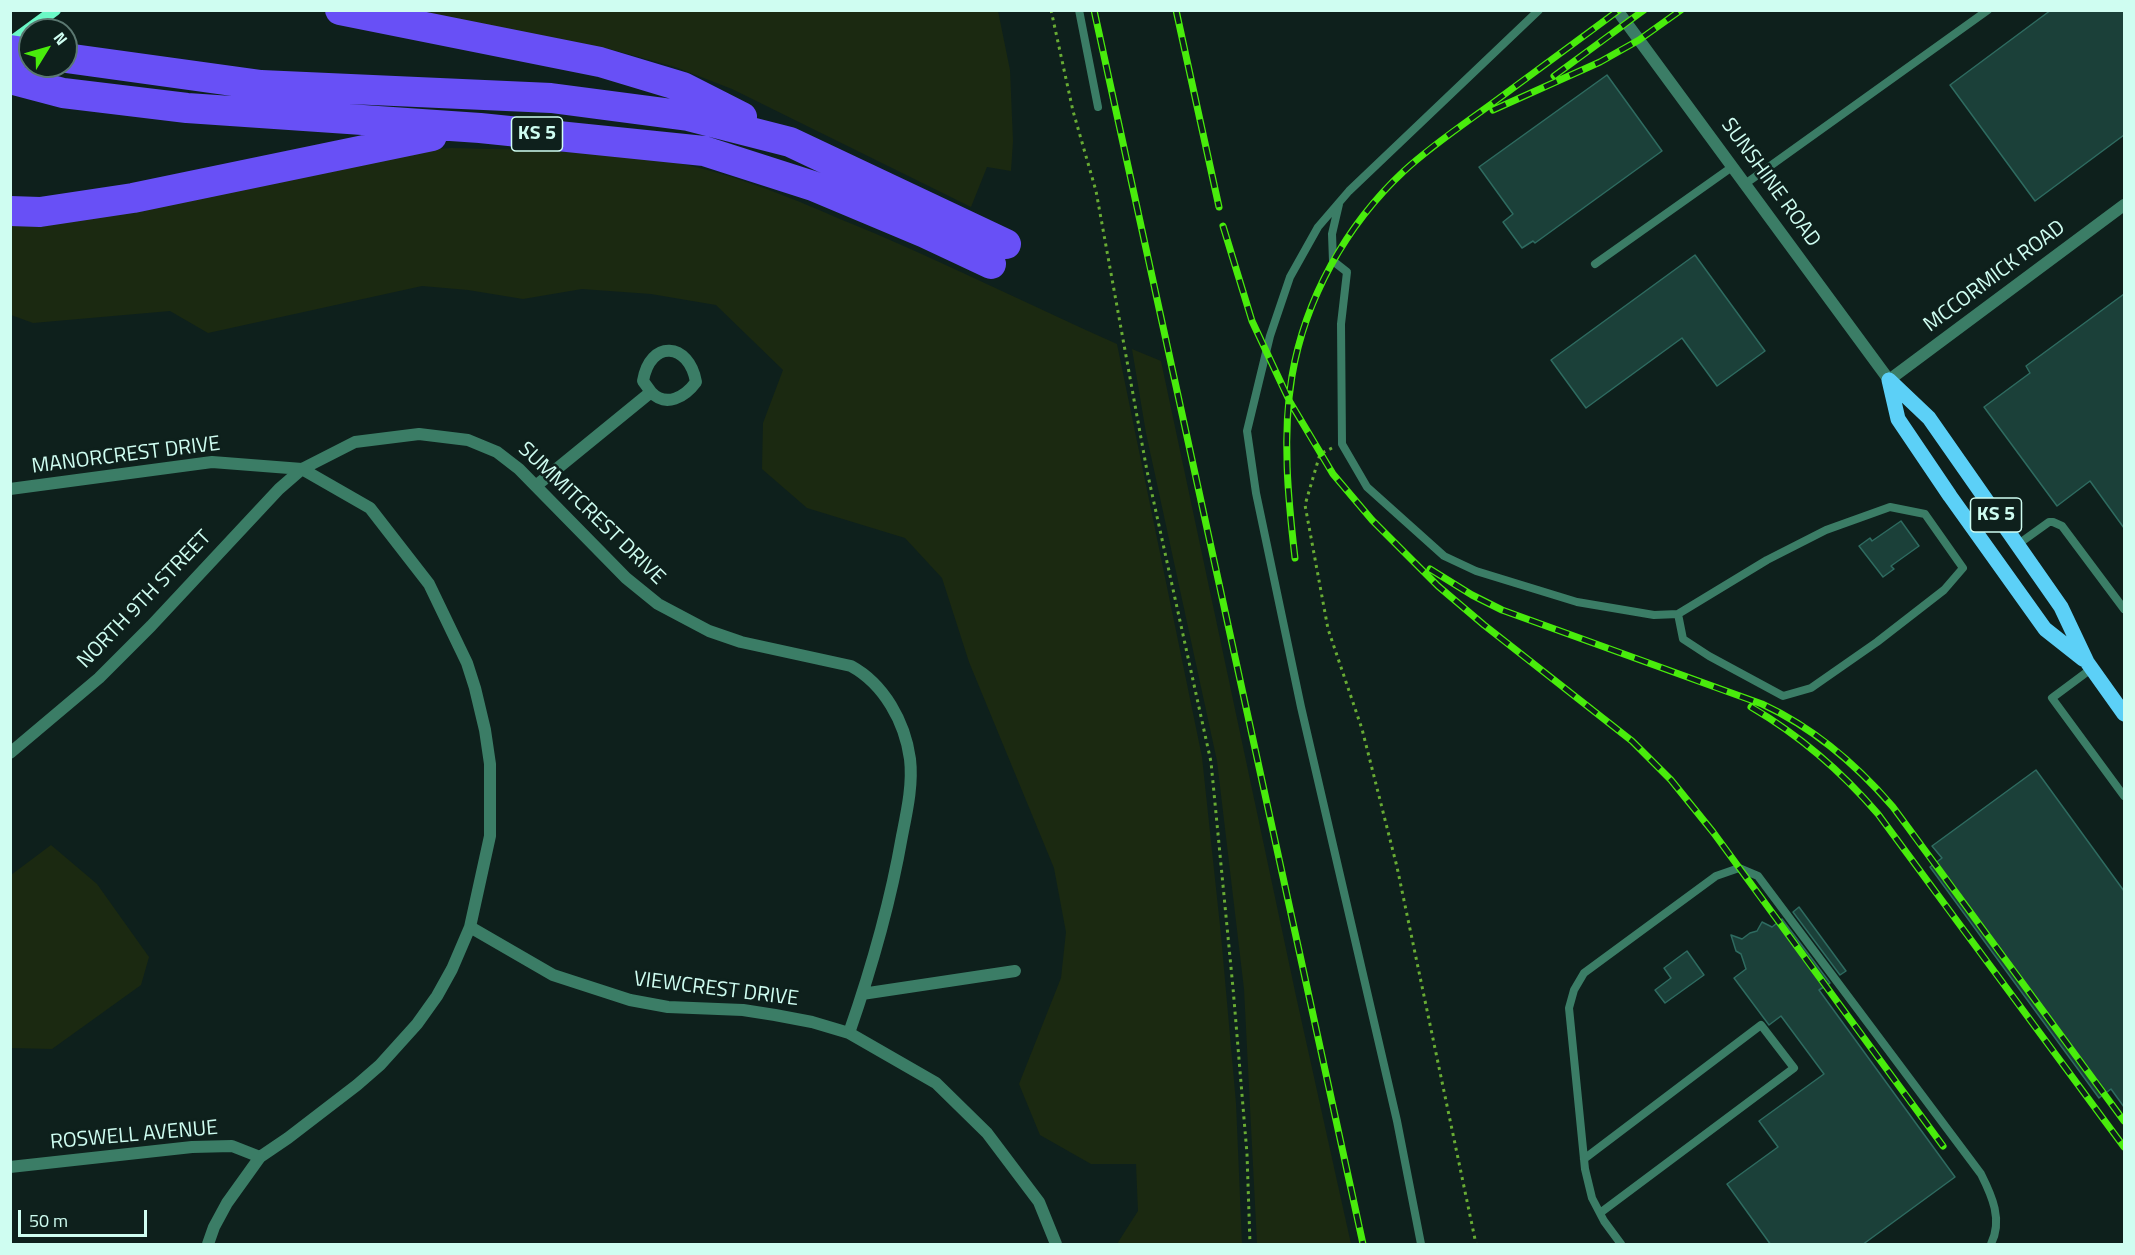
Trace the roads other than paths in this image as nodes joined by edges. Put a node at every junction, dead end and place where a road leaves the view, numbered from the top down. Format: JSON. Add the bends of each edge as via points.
{"nodes":[{"id":1,"x":55,"y":10,"type":"edge"},
{"id":2,"x":340,"y":10,"type":"edge"},
{"id":3,"x":1079,"y":10,"type":"edge"},
{"id":4,"x":1539,"y":10,"type":"edge"},
{"id":5,"x":1617,"y":10,"type":"edge"},
{"id":6,"x":1988,"y":10,"type":"edge"},
{"id":7,"x":10,"y":43,"type":"edge"},
{"id":8,"x":78,"y":60,"type":"edge"},
{"id":9,"x":10,"y":79,"type":"edge"},
{"id":10,"x":1098,"y":107,"type":"dead end"},
{"id":11,"x":480,"y":128,"type":"junction"},
{"id":12,"x":790,"y":142,"type":"junction"},
{"id":13,"x":1732,"y":167,"type":"junction"},
{"id":14,"x":1745,"y":184,"type":"junction"},
{"id":15,"x":1341,"y":200,"type":"junction"},
{"id":16,"x":2124,"y":205,"type":"edge"},
{"id":17,"x":10,"y":211,"type":"edge"},
{"id":18,"x":1595,"y":264,"type":"dead end"},
{"id":19,"x":1889,"y":380,"type":"junction"},
{"id":20,"x":651,"y":392,"type":"junction"},
{"id":21,"x":302,"y":469,"type":"junction"},
{"id":22,"x":537,"y":485,"type":"junction"},
{"id":23,"x":10,"y":489,"type":"edge"},
{"id":24,"x":2017,"y":545,"type":"junction"},
{"id":25,"x":2124,"y":609,"type":"edge"},
{"id":26,"x":1678,"y":615,"type":"junction"},
{"id":27,"x":2089,"y":666,"type":"junction"},
{"id":28,"x":2122,"y":707,"type":"edge"},
{"id":29,"x":10,"y":753,"type":"edge"},
{"id":30,"x":2124,"y":796,"type":"edge"},
{"id":31,"x":470,"y":927,"type":"junction"},
{"id":32,"x":1015,"y":971,"type":"dead end"},
{"id":33,"x":862,"y":994,"type":"junction"},
{"id":34,"x":849,"y":1034,"type":"junction"},
{"id":35,"x":260,"y":1156,"type":"junction"},
{"id":36,"x":1584,"y":1159,"type":"junction"},
{"id":37,"x":10,"y":1167,"type":"edge"},
{"id":38,"x":1600,"y":1213,"type":"junction"},
{"id":39,"x":207,"y":1245,"type":"edge"},
{"id":40,"x":1056,"y":1245,"type":"edge"},
{"id":41,"x":1421,"y":1245,"type":"edge"},
{"id":42,"x":1621,"y":1245,"type":"edge"},
{"id":43,"x":1991,"y":1245,"type":"edge"}],
"edges":[{"from":1,"to":7,"type":"street"},
{"from":2,"to":12,"type":"highway","via":[[600,62],[683,87]]},
{"from":3,"to":10,"type":"lane"},
{"from":4,"to":15,"type":"lane"},
{"from":5,"to":13,"type":"street","name":"SUNSHINE ROAD"},
{"from":6,"to":14,"type":"lane"},
{"from":8,"to":12,"type":"highway","number":"KS 5","via":[[261,85],[551,98],[688,116]]},
{"from":9,"to":11,"type":"highway","number":"KS 5","via":[[63,93],[187,108]]},
{"from":11,"to":12,"type":"highway","number":"KS 5","via":[[704,151],[813,186],[925,233],[999,254]]},
{"from":11,"to":17,"type":"highway","via":[[133,198],[40,212]]},
{"from":13,"to":14,"type":"street","name":"SUNSHINE ROAD"},
{"from":13,"to":18,"type":"lane"},
{"from":14,"to":19,"type":"street","name":"SUNSHINE ROAD"},
{"from":15,"to":26,"type":"lane","via":[[1332,234],[1333,261],[1347,272],[1341,324],[1342,444],[1367,487],[1443,556],[1476,571],[1577,602],[1654,615]]},
{"from":15,"to":41,"type":"lane","via":[[1318,227],[1290,277],[1270,336],[1247,431],[1256,493],[1301,707],[1397,1121]]},
{"from":16,"to":19,"type":"street","name":"MCCORMICK ROAD"},
{"from":19,"to":24,"type":"main road","name":"SUNSHINE ROAD","number":"KS 5","via":[[1929,418]]},
{"from":19,"to":27,"type":"main road","name":"SUNSHINE ROAD","number":"KS 5","via":[[1898,419],[1950,496],[2045,629]]},
{"from":20,"to":20,"type":"street","via":[[667,401],[690,391],[696,382],[688,360],[670,351],[650,359],[643,381]]},
{"from":20,"to":22,"type":"street"},
{"from":21,"to":22,"type":"street","name":"SUMMITCREST DRIVE","via":[[355,442],[419,434],[468,440],[497,452]]},
{"from":21,"to":23,"type":"street","name":"MANORCREST DRIVE","via":[[212,462]]},
{"from":21,"to":29,"type":"street","name":"NORTH 9TH STREET","via":[[264,503],[99,678]]},
{"from":21,"to":31,"type":"street","name":"MANORCREST DRIVE","via":[[370,508],[429,584],[467,663],[485,730],[492,801],[490,836]]},
{"from":22,"to":33,"type":"street","name":"SUMMITCREST DRIVE","via":[[626,578],[658,604],[709,632],[851,666],[864,673],[889,701],[910,760],[909,799],[892,893]]},
{"from":24,"to":25,"type":"lane","via":[[2049,522],[2062,526]]},
{"from":24,"to":27,"type":"main road","name":"SUNSHINE ROAD","number":"KS 5","via":[[2061,607]]},
{"from":26,"to":26,"type":"lane","via":[[1767,560],[1826,530],[1890,507],[1925,514],[1963,568],[1944,590],[1877,642],[1810,688],[1783,696],[1683,639]]},
{"from":27,"to":28,"type":"main road","name":"SUNSHINE ROAD","number":"KS 5"},
{"from":27,"to":30,"type":"lane","via":[[2052,698]]},
{"from":31,"to":34,"type":"street","name":"VIEWCREST DRIVE","via":[[553,975],[630,1000],[668,1007],[743,1010],[812,1022]]},
{"from":31,"to":35,"type":"street","name":"MANORCREST DRIVE","via":[[437,996],[380,1065]]},
{"from":32,"to":33,"type":"street"},
{"from":33,"to":34,"type":"street","name":"SUMMITCREST DRIVE"},
{"from":34,"to":40,"type":"street","name":"VIEWCREST DRIVE","via":[[936,1083],[987,1133],[1039,1202]]},
{"from":35,"to":37,"type":"street","name":"ROSWELL AVENUE","via":[[232,1146],[192,1147]]},
{"from":35,"to":39,"type":"street","name":"MANORCREST DRIVE","via":[[227,1203]]},
{"from":36,"to":38,"type":"lane","via":[[1592,1198]]},
{"from":36,"to":38,"type":"lane","via":[[1761,1025],[1794,1068]]},
{"from":36,"to":43,"type":"lane","via":[[1569,1008],[1574,990],[1584,973],[1716,876],[1739,868],[1758,876],[1981,1174],[1993,1197],[1998,1220]]},
{"from":38,"to":42,"type":"lane"}]}
